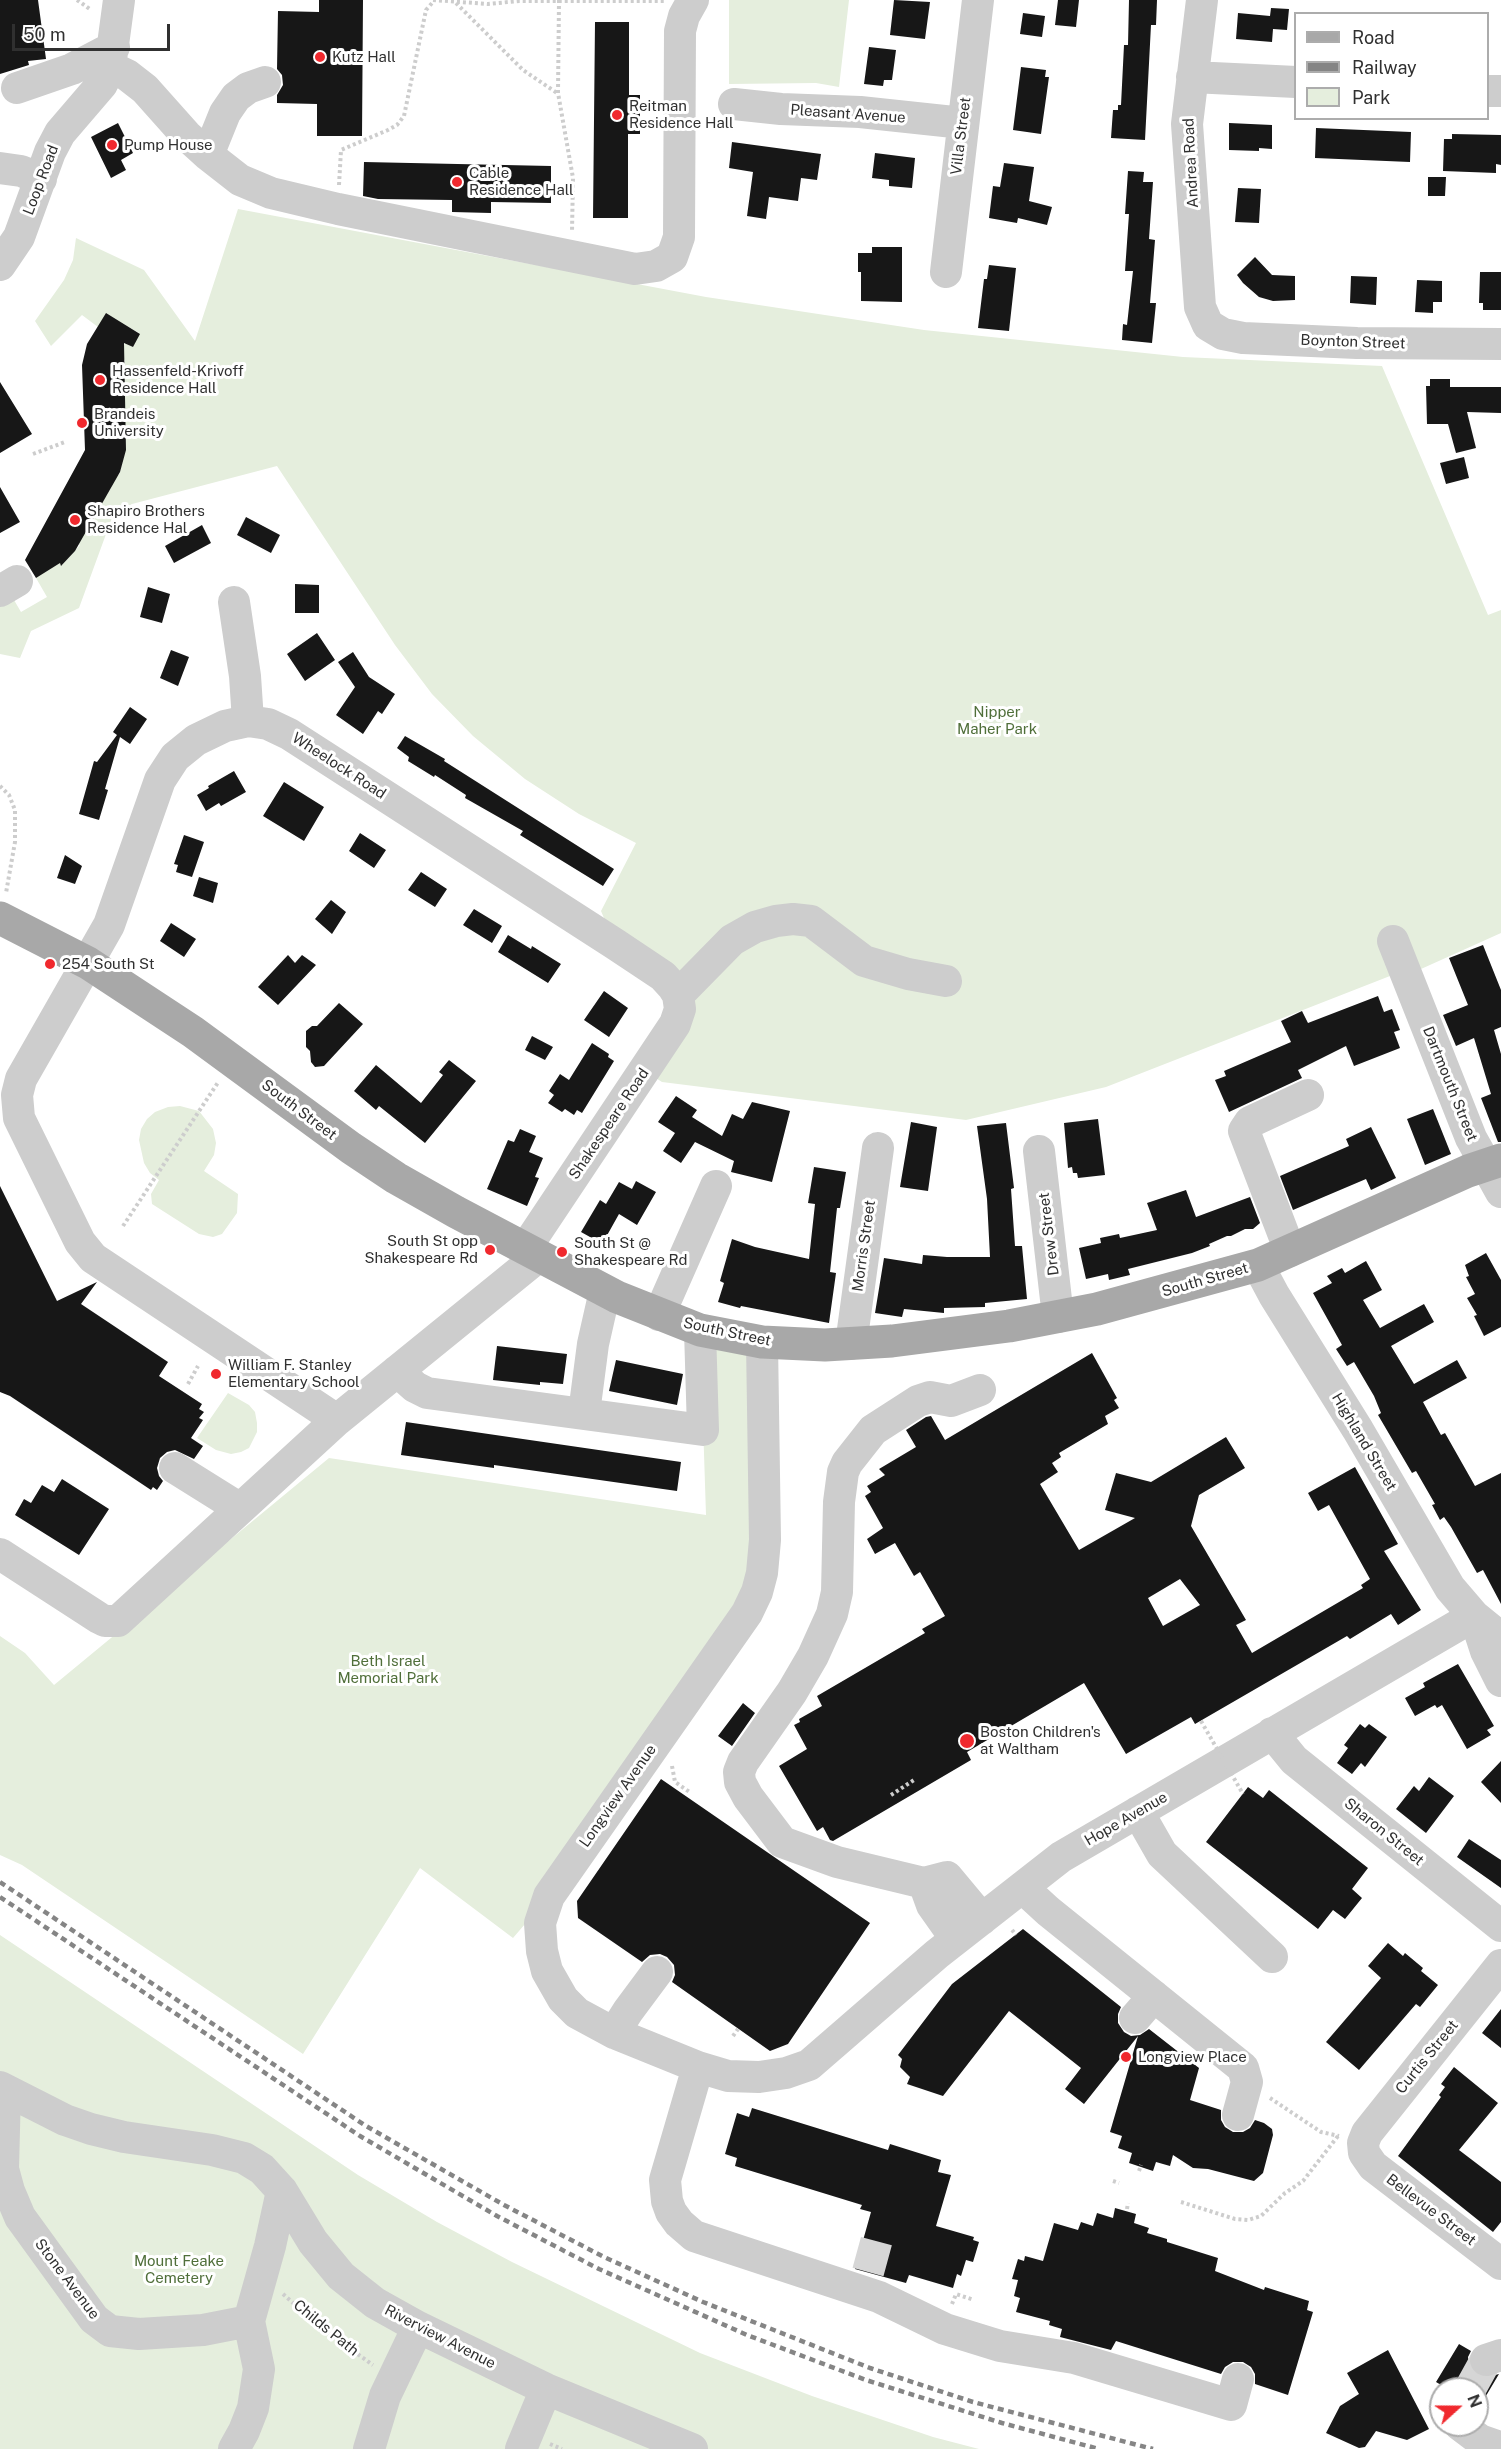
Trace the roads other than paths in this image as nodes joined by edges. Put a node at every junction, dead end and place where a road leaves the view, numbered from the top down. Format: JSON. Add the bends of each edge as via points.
{"nodes":[{"id":1,"x":118,"y":0,"type":"edge"},
{"id":2,"x":978,"y":0,"type":"edge"},
{"id":3,"x":1202,"y":0,"type":"edge"},
{"id":4,"x":693,"y":1,"type":"edge"},
{"id":5,"x":112,"y":57,"type":"junction"},
{"id":6,"x":1192,"y":77,"type":"junction"},
{"id":7,"x":265,"y":82,"type":"dead end"},
{"id":8,"x":1294,"y":82,"type":"edge"},
{"id":9,"x":17,"y":88,"type":"dead end"},
{"id":10,"x":734,"y":104,"type":"dead end"},
{"id":11,"x":963,"y":123,"type":"junction"},
{"id":12,"x":208,"y":155,"type":"junction"},
{"id":13,"x":0,"y":168,"type":"edge"},
{"id":14,"x":41,"y":179,"type":"junction"},
{"id":15,"x":0,"y":265,"type":"edge"},
{"id":16,"x":946,"y":272,"type":"dead end"},
{"id":17,"x":1208,"y":325,"type":"joint"},
{"id":18,"x":1501,"y":344,"type":"edge"},
{"id":19,"x":234,"y":602,"type":"dead end"},
{"id":20,"x":248,"y":721,"type":"junction"},
{"id":21,"x":1,"y":918,"type":"edge"},
{"id":22,"x":1393,"y":941,"type":"dead end"},
{"id":23,"x":88,"y":963,"type":"junction"},
{"id":24,"x":946,"y":981,"type":"dead end"},
{"id":25,"x":678,"y":995,"type":"junction"},
{"id":26,"x":1308,"y":1095,"type":"dead end"},
{"id":27,"x":878,"y":1148,"type":"dead end"},
{"id":28,"x":1039,"y":1151,"type":"dead end"},
{"id":29,"x":1496,"y":1172,"type":"edge"},
{"id":30,"x":716,"y":1186,"type":"dead end"},
{"id":31,"x":1290,"y":1251,"type":"junction"},
{"id":32,"x":532,"y":1252,"type":"junction"},
{"id":33,"x":1258,"y":1265,"type":"junction"},
{"id":34,"x":605,"y":1291,"type":"junction"},
{"id":35,"x":659,"y":1315,"type":"junction"},
{"id":36,"x":1058,"y":1317,"type":"junction"},
{"id":37,"x":700,"y":1330,"type":"junction"},
{"id":38,"x":762,"y":1342,"type":"junction"},
{"id":39,"x":851,"y":1344,"type":"junction"},
{"id":40,"x":397,"y":1371,"type":"junction"},
{"id":41,"x":980,"y":1390,"type":"dead end"},
{"id":42,"x":584,"y":1413,"type":"junction"},
{"id":43,"x":337,"y":1420,"type":"junction"},
{"id":44,"x":175,"y":1468,"type":"dead end"},
{"id":45,"x":238,"y":1508,"type":"junction"},
{"id":46,"x":0,"y":1554,"type":"edge"},
{"id":47,"x":1474,"y":1616,"type":"junction"},
{"id":48,"x":1501,"y":1638,"type":"edge"},
{"id":49,"x":1501,"y":1681,"type":"edge"},
{"id":50,"x":1272,"y":1733,"type":"junction"},
{"id":51,"x":1138,"y":1812,"type":"junction"},
{"id":52,"x":935,"y":1880,"type":"junction"},
{"id":53,"x":1023,"y":1888,"type":"junction"},
{"id":54,"x":982,"y":1919,"type":"junction"},
{"id":55,"x":1501,"y":1926,"type":"edge"},
{"id":56,"x":956,"y":1939,"type":"junction"},
{"id":57,"x":1272,"y":1957,"type":"dead end"},
{"id":58,"x":1501,"y":1965,"type":"edge"},
{"id":59,"x":657,"y":1972,"type":"dead end"},
{"id":60,"x":614,"y":2033,"type":"junction"},
{"id":61,"x":809,"y":2065,"type":"joint"},
{"id":62,"x":698,"y":2067,"type":"junction"},
{"id":63,"x":3,"y":2089,"type":"edge"},
{"id":64,"x":1238,"y":2115,"type":"dead end"},
{"id":65,"x":1355,"y":2146,"type":"joint"},
{"id":66,"x":282,"y":2191,"type":"junction"},
{"id":67,"x":1498,"y":2257,"type":"edge"},
{"id":68,"x":249,"y":2321,"type":"junction"},
{"id":69,"x":418,"y":2327,"type":"junction"},
{"id":70,"x":1238,"y":2379,"type":"dead end"},
{"id":71,"x":546,"y":2389,"type":"junction"},
{"id":72,"x":1476,"y":2437,"type":"edge"},
{"id":73,"x":1500,"y":2447,"type":"edge"},
{"id":74,"x":234,"y":2449,"type":"edge"},
{"id":75,"x":369,"y":2449,"type":"edge"},
{"id":76,"x":521,"y":2449,"type":"edge"},
{"id":77,"x":692,"y":2449,"type":"edge"}],
"edges":[{"from":1,"to":5,"type":"street","name":"Loop Road"},
{"from":2,"to":11,"type":"street","name":"Villa Street"},
{"from":3,"to":6,"type":"street","name":"Andrea Road"},
{"from":4,"to":12,"type":"street","via":[[680,30],[680,237],[672,257],[656,266],[635,268],[568,256],[271,193],[240,180]]},
{"from":5,"to":9,"type":"street"},
{"from":5,"to":12,"type":"street"},
{"from":5,"to":14,"type":"street","name":"Loop Road","via":[[102,84],[60,133]]},
{"from":6,"to":8,"type":"street"},
{"from":6,"to":17,"type":"street","name":"Andrea Road","via":[[1188,140],[1200,307]]},
{"from":7,"to":12,"type":"street","via":[[236,97]]},
{"from":10,"to":11,"type":"street","name":"Pleasant Avenue"},
{"from":11,"to":16,"type":"street","name":"Villa Street"},
{"from":13,"to":14,"type":"street"},
{"from":14,"to":15,"type":"street","name":"Loop Road","via":[[19,237]]},
{"from":17,"to":18,"type":"street","name":"Boynton Street","via":[[1223,334],[1242,338]]},
{"from":19,"to":20,"type":"street"},
{"from":20,"to":23,"type":"street","name":"Wheelock Road","via":[[225,726],[196,740],[167,768],[154,794],[114,916]]},
{"from":20,"to":25,"type":"street","name":"Wheelock Road","via":[[268,724],[289,734],[644,963],[669,982]]},
{"from":21,"to":23,"type":"main road","name":"South Street"},
{"from":22,"to":29,"type":"street","name":"Dartmouth Street","via":[[1471,1138]]},
{"from":23,"to":32,"type":"main road","name":"South Street","via":[[396,1178]]},
{"from":23,"to":43,"type":"street","name":"Wheelock Road","via":[[21,1079],[17,1095],[21,1126],[80,1242],[100,1263]]},
{"from":24,"to":25,"type":"street","via":[[864,961],[811,921],[794,919],[755,927],[732,940]]},
{"from":25,"to":32,"type":"street","name":"Shakespeare Road","via":[[680,1009],[675,1024]]},
{"from":26,"to":31,"type":"street","via":[[1250,1122],[1244,1131]]},
{"from":27,"to":39,"type":"street","name":"Morris Street"},
{"from":28,"to":36,"type":"street","name":"Drew Street"},
{"from":29,"to":31,"type":"main road","name":"South Street"},
{"from":30,"to":35,"type":"street"},
{"from":31,"to":33,"type":"main road","name":"South Street"},
{"from":32,"to":34,"type":"main road","name":"South Street"},
{"from":32,"to":40,"type":"street","name":"Shakespeare Road"},
{"from":33,"to":36,"type":"main road","name":"South Street"},
{"from":33,"to":47,"type":"street","name":"Highland Street","via":[[1450,1588]]},
{"from":34,"to":35,"type":"main road","name":"South Street"},
{"from":34,"to":42,"type":"street"},
{"from":35,"to":37,"type":"main road","name":"South Street"},
{"from":36,"to":39,"type":"main road","name":"South Street"},
{"from":37,"to":38,"type":"main road","name":"South Street"},
{"from":37,"to":42,"type":"street","via":[[703,1430]]},
{"from":38,"to":39,"type":"main road","name":"South Street"},
{"from":38,"to":60,"type":"street","name":"Longview Avenue","via":[[765,1539],[757,1592],[747,1613],[542,1911],[542,1951],[557,1991],[577,2013]]},
{"from":40,"to":42,"type":"street","via":[[427,1393]]},
{"from":40,"to":43,"type":"street","name":"Shakespeare Road"},
{"from":41,"to":52,"type":"street","via":[[951,1401],[930,1397],[918,1401],[873,1430],[847,1463],[839,1502],[838,1572],[832,1614],[792,1692],[739,1772],[748,1797],[782,1842],[837,1862]]},
{"from":43,"to":45,"type":"street","name":"Shakespeare Road"},
{"from":44,"to":45,"type":"street"},
{"from":45,"to":46,"type":"street","name":"Shakespeare Road","via":[[124,1617],[112,1622],[99,1618]]},
{"from":47,"to":48,"type":"street","name":"Highland Street"},
{"from":47,"to":49,"type":"street","name":"Highland Street"},
{"from":47,"to":50,"type":"street","name":"Hope Avenue"},
{"from":50,"to":51,"type":"street","name":"Hope Avenue"},
{"from":50,"to":55,"type":"street","name":"Sharon Street","via":[[1294,1760]]},
{"from":51,"to":53,"type":"street","name":"Hope Avenue","via":[[1062,1857]]},
{"from":51,"to":57,"type":"street","via":[[1162,1854]]},
{"from":52,"to":54,"type":"street"},
{"from":52,"to":56,"type":"street","via":[[932,1905]]},
{"from":53,"to":54,"type":"street","name":"Hope Avenue"},
{"from":53,"to":64,"type":"street","via":[[1145,2007],[1243,2068],[1247,2082]]},
{"from":54,"to":56,"type":"street","name":"Hope Avenue"},
{"from":56,"to":61,"type":"street","name":"Hope Avenue"},
{"from":58,"to":65,"type":"street","name":"Curtis Street","via":[[1363,2143]]},
{"from":59,"to":60,"type":"street"},
{"from":60,"to":62,"type":"street","name":"Longview Avenue"},
{"from":61,"to":62,"type":"street","name":"Longview Avenue","via":[[759,2077],[728,2076]]},
{"from":62,"to":70,"type":"street","via":[[665,2180],[667,2201],[687,2231],[705,2241],[865,2282],[879,2297],[966,2337],[1074,2358],[1230,2405]]},
{"from":63,"to":66,"type":"street","name":"Riverview Avenue","via":[[91,2129],[244,2158],[262,2169]]},
{"from":63,"to":68,"type":"street","name":"Stone Avenue","via":[[3,2169],[9,2191],[21,2217],[94,2319],[110,2331],[139,2334],[203,2331]]},
{"from":65,"to":67,"type":"street","name":"Bellevue Street","via":[[1373,2166]]},
{"from":66,"to":68,"type":"street"},
{"from":66,"to":69,"type":"street","name":"Riverview Avenue","via":[[313,2242],[341,2276],[375,2303]]},
{"from":68,"to":74,"type":"street","via":[[259,2369],[253,2408]]},
{"from":69,"to":71,"type":"street","name":"Riverview Avenue"},
{"from":69,"to":75,"type":"street","via":[[380,2409]]},
{"from":71,"to":76,"type":"street"},
{"from":71,"to":77,"type":"street","name":"Riverview Avenue"},
{"from":72,"to":73,"type":"street"}]}
